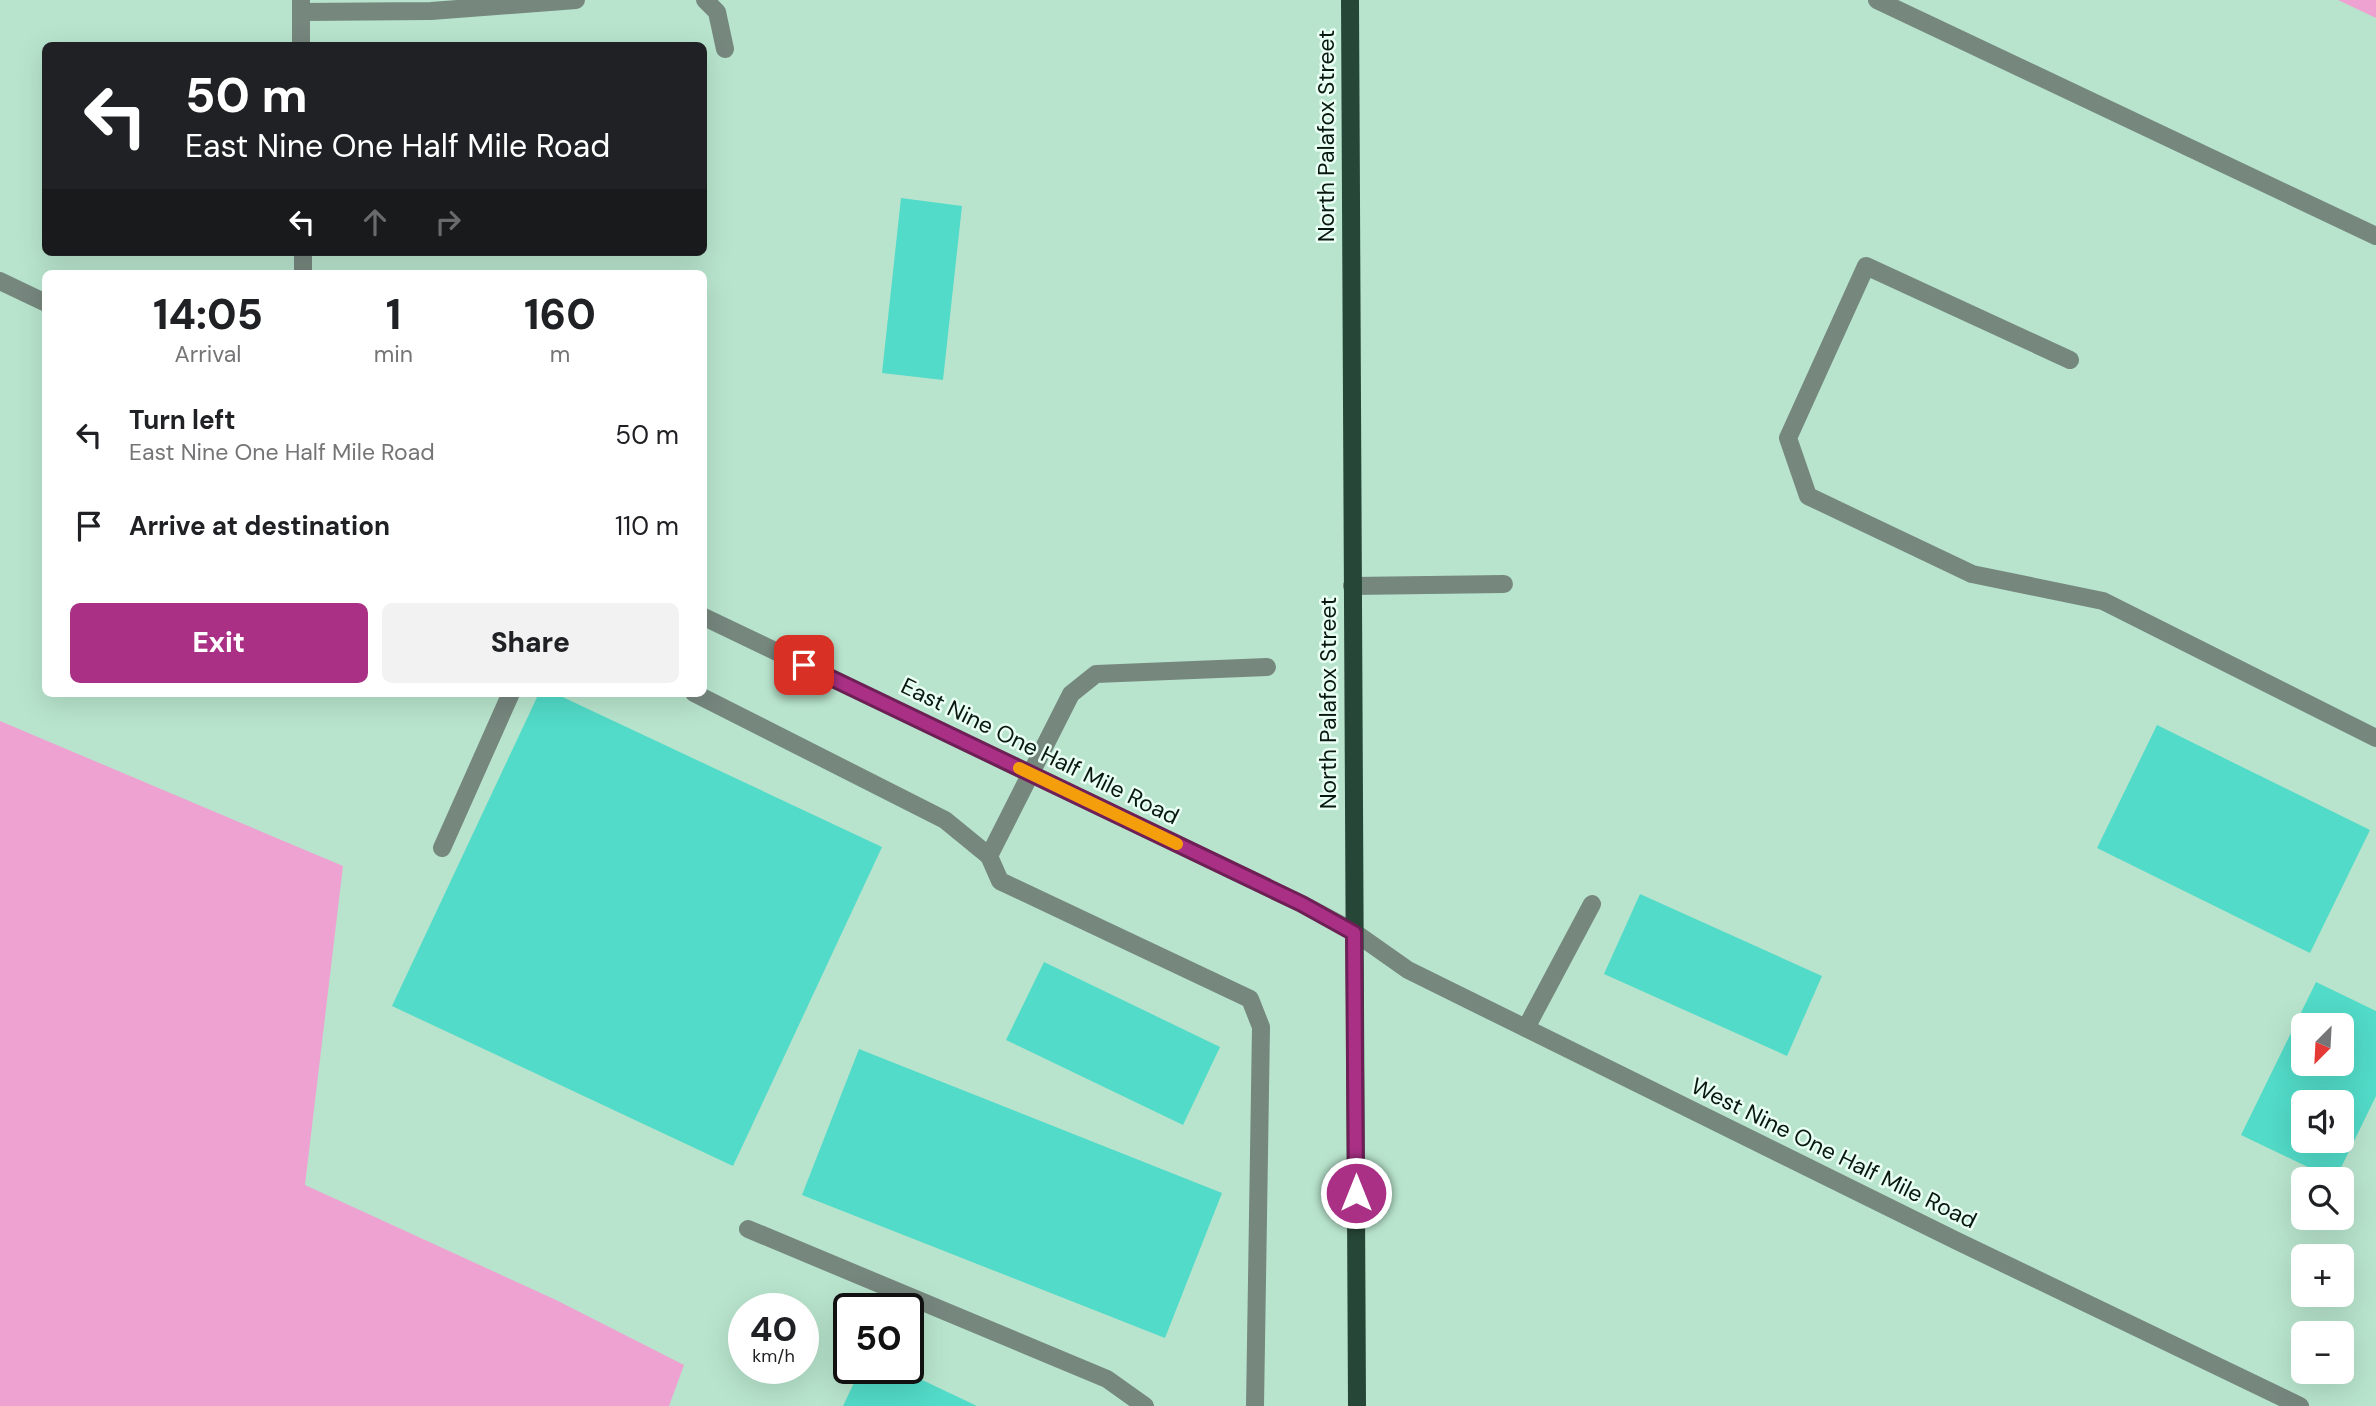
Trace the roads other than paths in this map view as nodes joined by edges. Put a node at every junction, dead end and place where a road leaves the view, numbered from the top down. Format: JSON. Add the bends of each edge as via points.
{"nodes":[{"id":1,"x":576,"y":0,"type":"edge"},
{"id":2,"x":705,"y":0,"type":"edge"},
{"id":3,"x":1350,"y":0,"type":"edge"},
{"id":4,"x":1877,"y":0,"type":"edge"},
{"id":5,"x":301,"y":6,"type":"edge"},
{"id":6,"x":301,"y":42,"type":"edge"},
{"id":7,"x":725,"y":49,"type":"dead end"},
{"id":8,"x":2376,"y":236,"type":"edge"},
{"id":9,"x":0,"y":281,"type":"edge"},
{"id":10,"x":42,"y":301,"type":"edge"},
{"id":11,"x":2070,"y":360,"type":"dead end"},
{"id":12,"x":1504,"y":584,"type":"dead end"},
{"id":13,"x":1352,"y":586,"type":"junction"},
{"id":14,"x":707,"y":618,"type":"edge"},
{"id":15,"x":1266,"y":667,"type":"dead end"},
{"id":16,"x":509,"y":697,"type":"edge"},
{"id":17,"x":702,"y":697,"type":"edge"},
{"id":18,"x":2376,"y":738,"type":"edge"},
{"id":19,"x":1029,"y":773,"type":"junction"},
{"id":20,"x":442,"y":848,"type":"dead end"},
{"id":21,"x":989,"y":856,"type":"junction"},
{"id":22,"x":1592,"y":904,"type":"dead end"},
{"id":23,"x":1354,"y":933,"type":"junction"},
{"id":24,"x":1526,"y":1028,"type":"junction"},
{"id":25,"x":748,"y":1229,"type":"dead end"},
{"id":26,"x":1145,"y":1406,"type":"edge"},
{"id":27,"x":1255,"y":1406,"type":"edge"},
{"id":28,"x":1357,"y":1406,"type":"edge"},
{"id":29,"x":2300,"y":1406,"type":"edge"}],
"edges":[{"from":1,"to":5,"type":"street","via":[[430,11]]},
{"from":2,"to":7,"type":"street","via":[[717,12]]},
{"from":3,"to":13,"type":"main road","name":"North Palafox Street"},
{"from":4,"to":8,"type":"street"},
{"from":5,"to":6,"type":"street"},
{"from":9,"to":10,"type":"street"},
{"from":11,"to":18,"type":"street","via":[[1866,266],[1788,438],[1808,496],[1972,574],[2103,601]]},
{"from":12,"to":13,"type":"street"},
{"from":13,"to":23,"type":"main road","name":"North Palafox Street"},
{"from":14,"to":19,"type":"street","name":"East Nine One Half Mile Road"},
{"from":15,"to":19,"type":"street","via":[[1097,674],[1071,694]]},
{"from":16,"to":20,"type":"street"},
{"from":17,"to":21,"type":"street","via":[[945,820]]},
{"from":19,"to":21,"type":"street"},
{"from":19,"to":23,"type":"street","name":"East Nine One Half Mile Road"},
{"from":21,"to":27,"type":"street","via":[[1000,880],[1250,999],[1261,1027]]},
{"from":22,"to":24,"type":"street"},
{"from":23,"to":24,"type":"street","name":"West Nine One Half Mile Road","via":[[1408,970]]},
{"from":23,"to":28,"type":"main road","name":"North Palafox Street"},
{"from":24,"to":29,"type":"street","name":"West Nine One Half Mile Road"},
{"from":25,"to":26,"type":"street","via":[[1107,1379]]}]}
